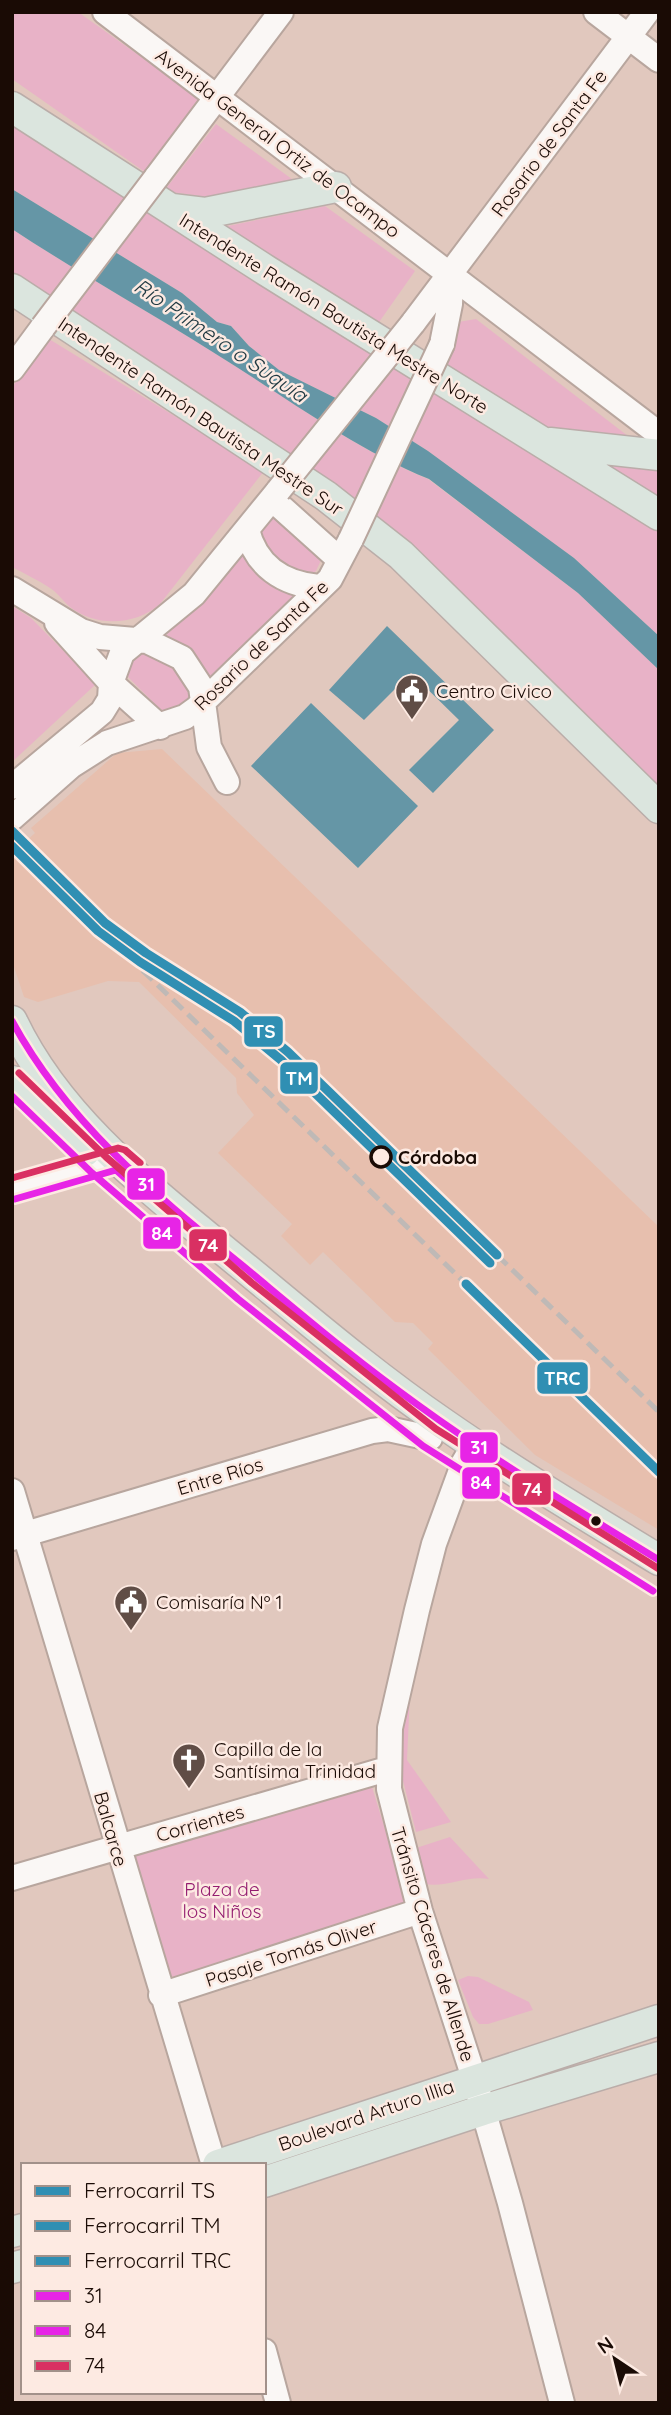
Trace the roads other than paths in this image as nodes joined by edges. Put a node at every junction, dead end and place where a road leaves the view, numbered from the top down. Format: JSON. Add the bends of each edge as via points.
{"nodes":[{"id":1,"x":105,"y":12,"type":"edge"},
{"id":2,"x":281,"y":12,"type":"edge"},
{"id":3,"x":596,"y":12,"type":"edge"},
{"id":4,"x":647,"y":12,"type":"edge"},
{"id":5,"x":628,"y":37,"type":"junction"},
{"id":6,"x":659,"y":60,"type":"edge"},
{"id":7,"x":218,"y":97,"type":"junction"},
{"id":8,"x":12,"y":107,"type":"edge"},
{"id":9,"x":336,"y":187,"type":"junction"},
{"id":10,"x":169,"y":208,"type":"junction"},
{"id":11,"x":451,"y":275,"type":"junction"},
{"id":12,"x":25,"y":304,"type":"edge"},
{"id":13,"x":12,"y":369,"type":"edge"},
{"id":14,"x":659,"y":434,"type":"edge"},
{"id":15,"x":539,"y":442,"type":"junction"},
{"id":16,"x":659,"y":455,"type":"edge"},
{"id":17,"x":275,"y":495,"type":"junction"},
{"id":18,"x":659,"y":515,"type":"edge"},
{"id":19,"x":247,"y":530,"type":"junction"},
{"id":20,"x":346,"y":550,"type":"junction"},
{"id":21,"x":319,"y":587,"type":"junction"},
{"id":22,"x":12,"y":589,"type":"edge"},
{"id":23,"x":42,"y":607,"type":"junction"},
{"id":24,"x":135,"y":640,"type":"junction"},
{"id":25,"x":111,"y":683,"type":"junction"},
{"id":26,"x":204,"y":699,"type":"junction"},
{"id":27,"x":160,"y":727,"type":"junction"},
{"id":28,"x":227,"y":782,"type":"dead end"},
{"id":29,"x":12,"y":787,"type":"edge"},
{"id":30,"x":659,"y":808,"type":"edge"},
{"id":31,"x":12,"y":817,"type":"edge"},
{"id":32,"x":12,"y":1021,"type":"edge"},
{"id":33,"x":12,"y":1082,"type":"edge"},
{"id":34,"x":109,"y":1161,"type":"junction"},
{"id":35,"x":12,"y":1189,"type":"edge"},
{"id":36,"x":430,"y":1438,"type":"junction"},
{"id":37,"x":469,"y":1453,"type":"junction"},
{"id":38,"x":12,"y":1491,"type":"edge"},
{"id":39,"x":19,"y":1536,"type":"edge"},
{"id":40,"x":659,"y":1560,"type":"edge"},
{"id":41,"x":659,"y":1581,"type":"edge"},
{"id":42,"x":387,"y":1769,"type":"junction"},
{"id":43,"x":116,"y":1847,"type":"junction"},
{"id":44,"x":12,"y":1878,"type":"edge"},
{"id":45,"x":419,"y":1911,"type":"junction"},
{"id":46,"x":162,"y":1995,"type":"junction"},
{"id":47,"x":659,"y":2002,"type":"edge"},
{"id":48,"x":659,"y":2020,"type":"edge"},
{"id":49,"x":659,"y":2057,"type":"edge"},
{"id":50,"x":474,"y":2078,"type":"junction"},
{"id":51,"x":483,"y":2110,"type":"junction"},
{"id":52,"x":215,"y":2163,"type":"edge"},
{"id":53,"x":222,"y":2163,"type":"edge"},
{"id":54,"x":266,"y":2181,"type":"edge"},
{"id":55,"x":266,"y":2358,"type":"edge"},
{"id":56,"x":278,"y":2403,"type":"edge"},
{"id":57,"x":562,"y":2403,"type":"edge"}],
"edges":[{"from":1,"to":7,"type":"street","name":"Avenida General Ortiz de Ocampo"},
{"from":2,"to":7,"type":"street"},
{"from":3,"to":5,"type":"street"},
{"from":4,"to":5,"type":"street","name":"Rosario de Santa Fe"},
{"from":5,"to":6,"type":"street"},
{"from":5,"to":11,"type":"street","name":"Rosario de Santa Fe"},
{"from":7,"to":9,"type":"street","name":"Avenida General Ortiz de Ocampo"},
{"from":7,"to":12,"type":"street","bridge":true,"via":[[156,178]]},
{"from":8,"to":10,"type":"main road","name":"Intendente Ramón Bautista Mestre Norte"},
{"from":9,"to":10,"type":"main road","via":[[205,213]]},
{"from":9,"to":11,"type":"street","name":"Avenida General Ortiz de Ocampo"},
{"from":10,"to":15,"type":"main road","name":"Intendente Ramón Bautista Mestre Norte"},
{"from":11,"to":14,"type":"street","name":"Avenida General Ortiz de Ocampo"},
{"from":11,"to":17,"type":"street","name":"Rosario de Santa Fe","bridge":true},
{"from":11,"to":20,"type":"street","name":"Rosario de Santa Fe","bridge":true,"via":[[442,344]]},
{"from":12,"to":13,"type":"street"},
{"from":12,"to":30,"type":"main road","name":"Intendente Ramón Bautista Mestre Sur","via":[[327,496],[401,555]]},
{"from":15,"to":16,"type":"main road"},
{"from":15,"to":18,"type":"main road","name":"Intendente Ramón Bautista Mestre Norte"},
{"from":17,"to":19,"type":"street","name":"Rosario de Santa Fe"},
{"from":17,"to":20,"type":"street"},
{"from":19,"to":21,"type":"street","via":[[256,554],[275,574]]},
{"from":19,"to":24,"type":"street","name":"Rosario de Santa Fe","via":[[194,594]]},
{"from":20,"to":21,"type":"street","name":"Rosario de Santa Fe","via":[[330,579]]},
{"from":21,"to":26,"type":"street","name":"Rosario de Santa Fe"},
{"from":22,"to":23,"type":"street"},
{"from":23,"to":24,"type":"street","via":[[92,635]]},
{"from":23,"to":25,"type":"street"},
{"from":24,"to":25,"type":"street","name":"Rosario de Santa Fe","via":[[122,653]]},
{"from":24,"to":26,"type":"street","via":[[158,643],[182,658]]},
{"from":25,"to":27,"type":"street"},
{"from":25,"to":29,"type":"street","name":"Rosario de Santa Fe","via":[[110,699],[95,720]]},
{"from":26,"to":27,"type":"street","name":"Rosario de Santa Fe","via":[[185,718]]},
{"from":26,"to":28,"type":"street","via":[[209,747]]},
{"from":27,"to":31,"type":"street","name":"Rosario de Santa Fe","via":[[107,743],[71,766]]},
{"from":32,"to":34,"type":"main road","via":[[35,1063]]},
{"from":33,"to":34,"type":"main road"},
{"from":34,"to":35,"type":"street"},
{"from":34,"to":36,"type":"main road","via":[[245,1291]]},
{"from":34,"to":37,"type":"main road","via":[[185,1218]]},
{"from":36,"to":37,"type":"main road"},
{"from":36,"to":39,"type":"street","name":"Entre Ríos","via":[[388,1429],[372,1431]]},
{"from":37,"to":40,"type":"main road"},
{"from":37,"to":41,"type":"main road"},
{"from":37,"to":42,"type":"street","name":"Tránsito Cáceres de Allende","via":[[430,1558],[390,1728]]},
{"from":38,"to":39,"type":"street","name":"Balcarce"},
{"from":39,"to":43,"type":"street","name":"Balcarce"},
{"from":42,"to":43,"type":"street","name":"Corrientes"},
{"from":42,"to":45,"type":"street","name":"Tránsito Cáceres de Allende"},
{"from":43,"to":44,"type":"street","name":"Corrientes"},
{"from":43,"to":46,"type":"street","name":"Balcarce"},
{"from":45,"to":46,"type":"street","name":"Pasaje Tomás Oliver"},
{"from":45,"to":50,"type":"street","name":"Tránsito Cáceres de Allende"},
{"from":46,"to":52,"type":"street","name":"Balcarce"},
{"from":47,"to":50,"type":"main road","via":[[546,2041]]},
{"from":48,"to":50,"type":"main road"},
{"from":49,"to":51,"type":"main road","name":"Boulevard Arturo Illia"},
{"from":50,"to":51,"type":"street","name":"Tránsito Cáceres de Allende"},
{"from":50,"to":53,"type":"main road","name":"Boulevard Arturo Illia"},
{"from":51,"to":54,"type":"main road","name":"Boulevard Arturo Illia"},
{"from":51,"to":57,"type":"street","name":"Tránsito Cáceres de Allende"},
{"from":55,"to":56,"type":"street"}]}
